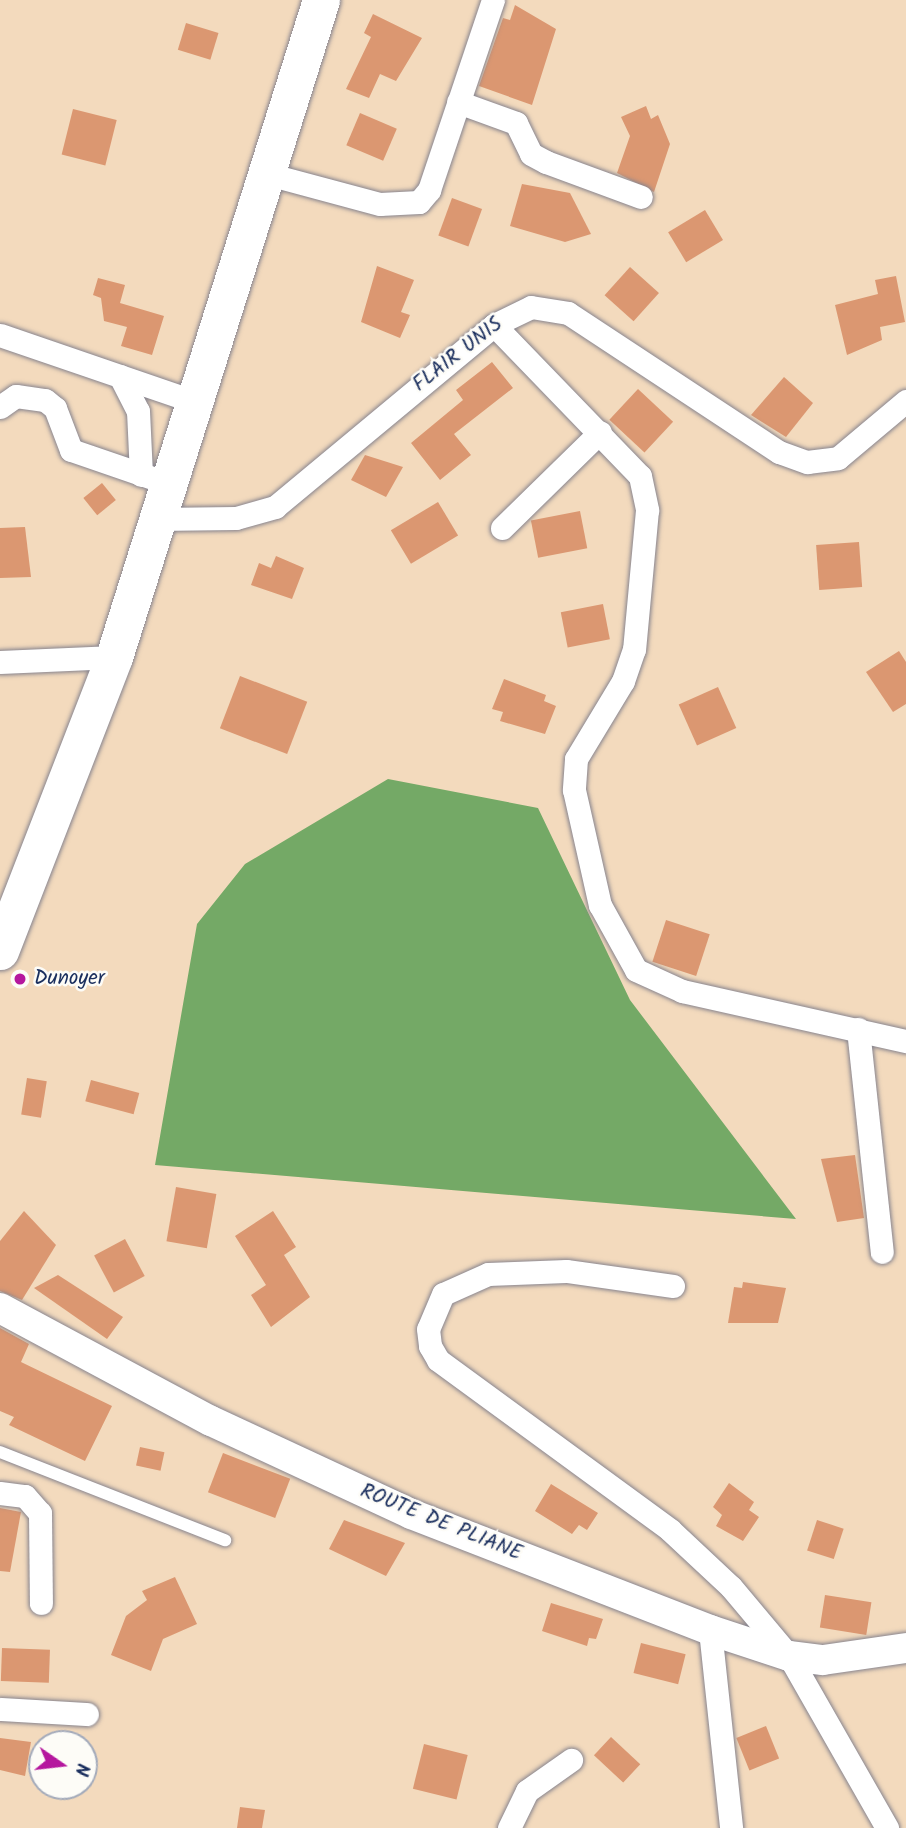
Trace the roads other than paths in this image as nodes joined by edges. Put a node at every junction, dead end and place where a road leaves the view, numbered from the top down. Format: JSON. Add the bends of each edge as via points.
{"nodes":[{"id":1,"x":321,"y":0,"type":"edge"},
{"id":2,"x":493,"y":0,"type":"edge"},
{"id":3,"x":458,"y":102,"type":"junction"},
{"id":4,"x":264,"y":173,"type":"junction"},
{"id":5,"x":642,"y":197,"type":"dead end"},
{"id":6,"x":494,"y":325,"type":"junction"},
{"id":7,"x":0,"y":335,"type":"edge"},
{"id":8,"x":120,"y":376,"type":"junction"},
{"id":9,"x":193,"y":401,"type":"junction"},
{"id":10,"x":906,"y":401,"type":"edge"},
{"id":11,"x":0,"y":407,"type":"edge"},
{"id":12,"x":600,"y":432,"type":"junction"},
{"id":13,"x":154,"y":479,"type":"junction"},
{"id":14,"x":155,"y":519,"type":"junction"},
{"id":15,"x":502,"y":528,"type":"dead end"},
{"id":16,"x":114,"y":657,"type":"junction"},
{"id":17,"x":0,"y":662,"type":"edge"},
{"id":18,"x":0,"y":951,"type":"edge"},
{"id":19,"x":858,"y":1028,"type":"junction"},
{"id":20,"x":906,"y":1041,"type":"edge"},
{"id":21,"x":882,"y":1252,"type":"dead end"},
{"id":22,"x":673,"y":1286,"type":"dead end"},
{"id":23,"x":0,"y":1308,"type":"edge"},
{"id":24,"x":0,"y":1452,"type":"edge"},
{"id":25,"x":0,"y":1493,"type":"edge"},
{"id":26,"x":225,"y":1540,"type":"dead end"},
{"id":27,"x":41,"y":1603,"type":"dead end"},
{"id":28,"x":710,"y":1630,"type":"junction"},
{"id":29,"x":906,"y":1648,"type":"edge"},
{"id":30,"x":789,"y":1656,"type":"junction"},
{"id":31,"x":0,"y":1709,"type":"edge"},
{"id":32,"x":87,"y":1714,"type":"dead end"},
{"id":33,"x":572,"y":1760,"type":"dead end"},
{"id":34,"x":509,"y":1828,"type":"edge"},
{"id":35,"x":731,"y":1828,"type":"edge"},
{"id":36,"x":887,"y":1828,"type":"edge"}],
"edges":[{"from":1,"to":4,"type":"main road"},
{"from":2,"to":3,"type":"street"},
{"from":3,"to":4,"type":"street","via":[[419,202],[380,204]]},
{"from":3,"to":5,"type":"street","via":[[516,123],[531,154],[546,162]]},
{"from":4,"to":9,"type":"main road"},
{"from":6,"to":10,"type":"street","name":"FLAIR UNIS","via":[[531,307],[568,313],[779,452],[807,462],[838,458]]},
{"from":6,"to":12,"type":"street"},
{"from":6,"to":14,"type":"street","name":"FLAIR UNIS","via":[[275,508],[236,518]]},
{"from":7,"to":8,"type":"street"},
{"from":8,"to":9,"type":"street"},
{"from":8,"to":13,"type":"street","via":[[138,411]]},
{"from":9,"to":13,"type":"main road"},
{"from":11,"to":13,"type":"street","via":[[16,396],[45,400],[55,408],[71,450]]},
{"from":12,"to":15,"type":"street"},
{"from":12,"to":19,"type":"street","via":[[640,476],[647,510],[634,649],[623,681],[576,759],[579,828],[600,905],[636,970],[682,991]]},
{"from":13,"to":14,"type":"main road"},
{"from":14,"to":16,"type":"main road"},
{"from":16,"to":17,"type":"street"},
{"from":16,"to":18,"type":"main road"},
{"from":19,"to":20,"type":"street"},
{"from":19,"to":21,"type":"street"},
{"from":22,"to":30,"type":"street","via":[[566,1271],[488,1274],[443,1294],[428,1329],[430,1346],[438,1360],[697,1553]]},
{"from":23,"to":28,"type":"street","name":"ROUTE DE PLIANE","via":[[211,1421],[411,1514]]},
{"from":24,"to":26,"type":"lane"},
{"from":25,"to":27,"type":"street","via":[[37,1503]]},
{"from":28,"to":30,"type":"street","name":"ROUTE DE PLIANE"},
{"from":28,"to":35,"type":"street"},
{"from":29,"to":30,"type":"street","name":"ROUTE DE PLIANE","via":[[851,1660]]},
{"from":30,"to":36,"type":"street"},
{"from":31,"to":32,"type":"street"},
{"from":33,"to":34,"type":"street","via":[[527,1791]]}]}
